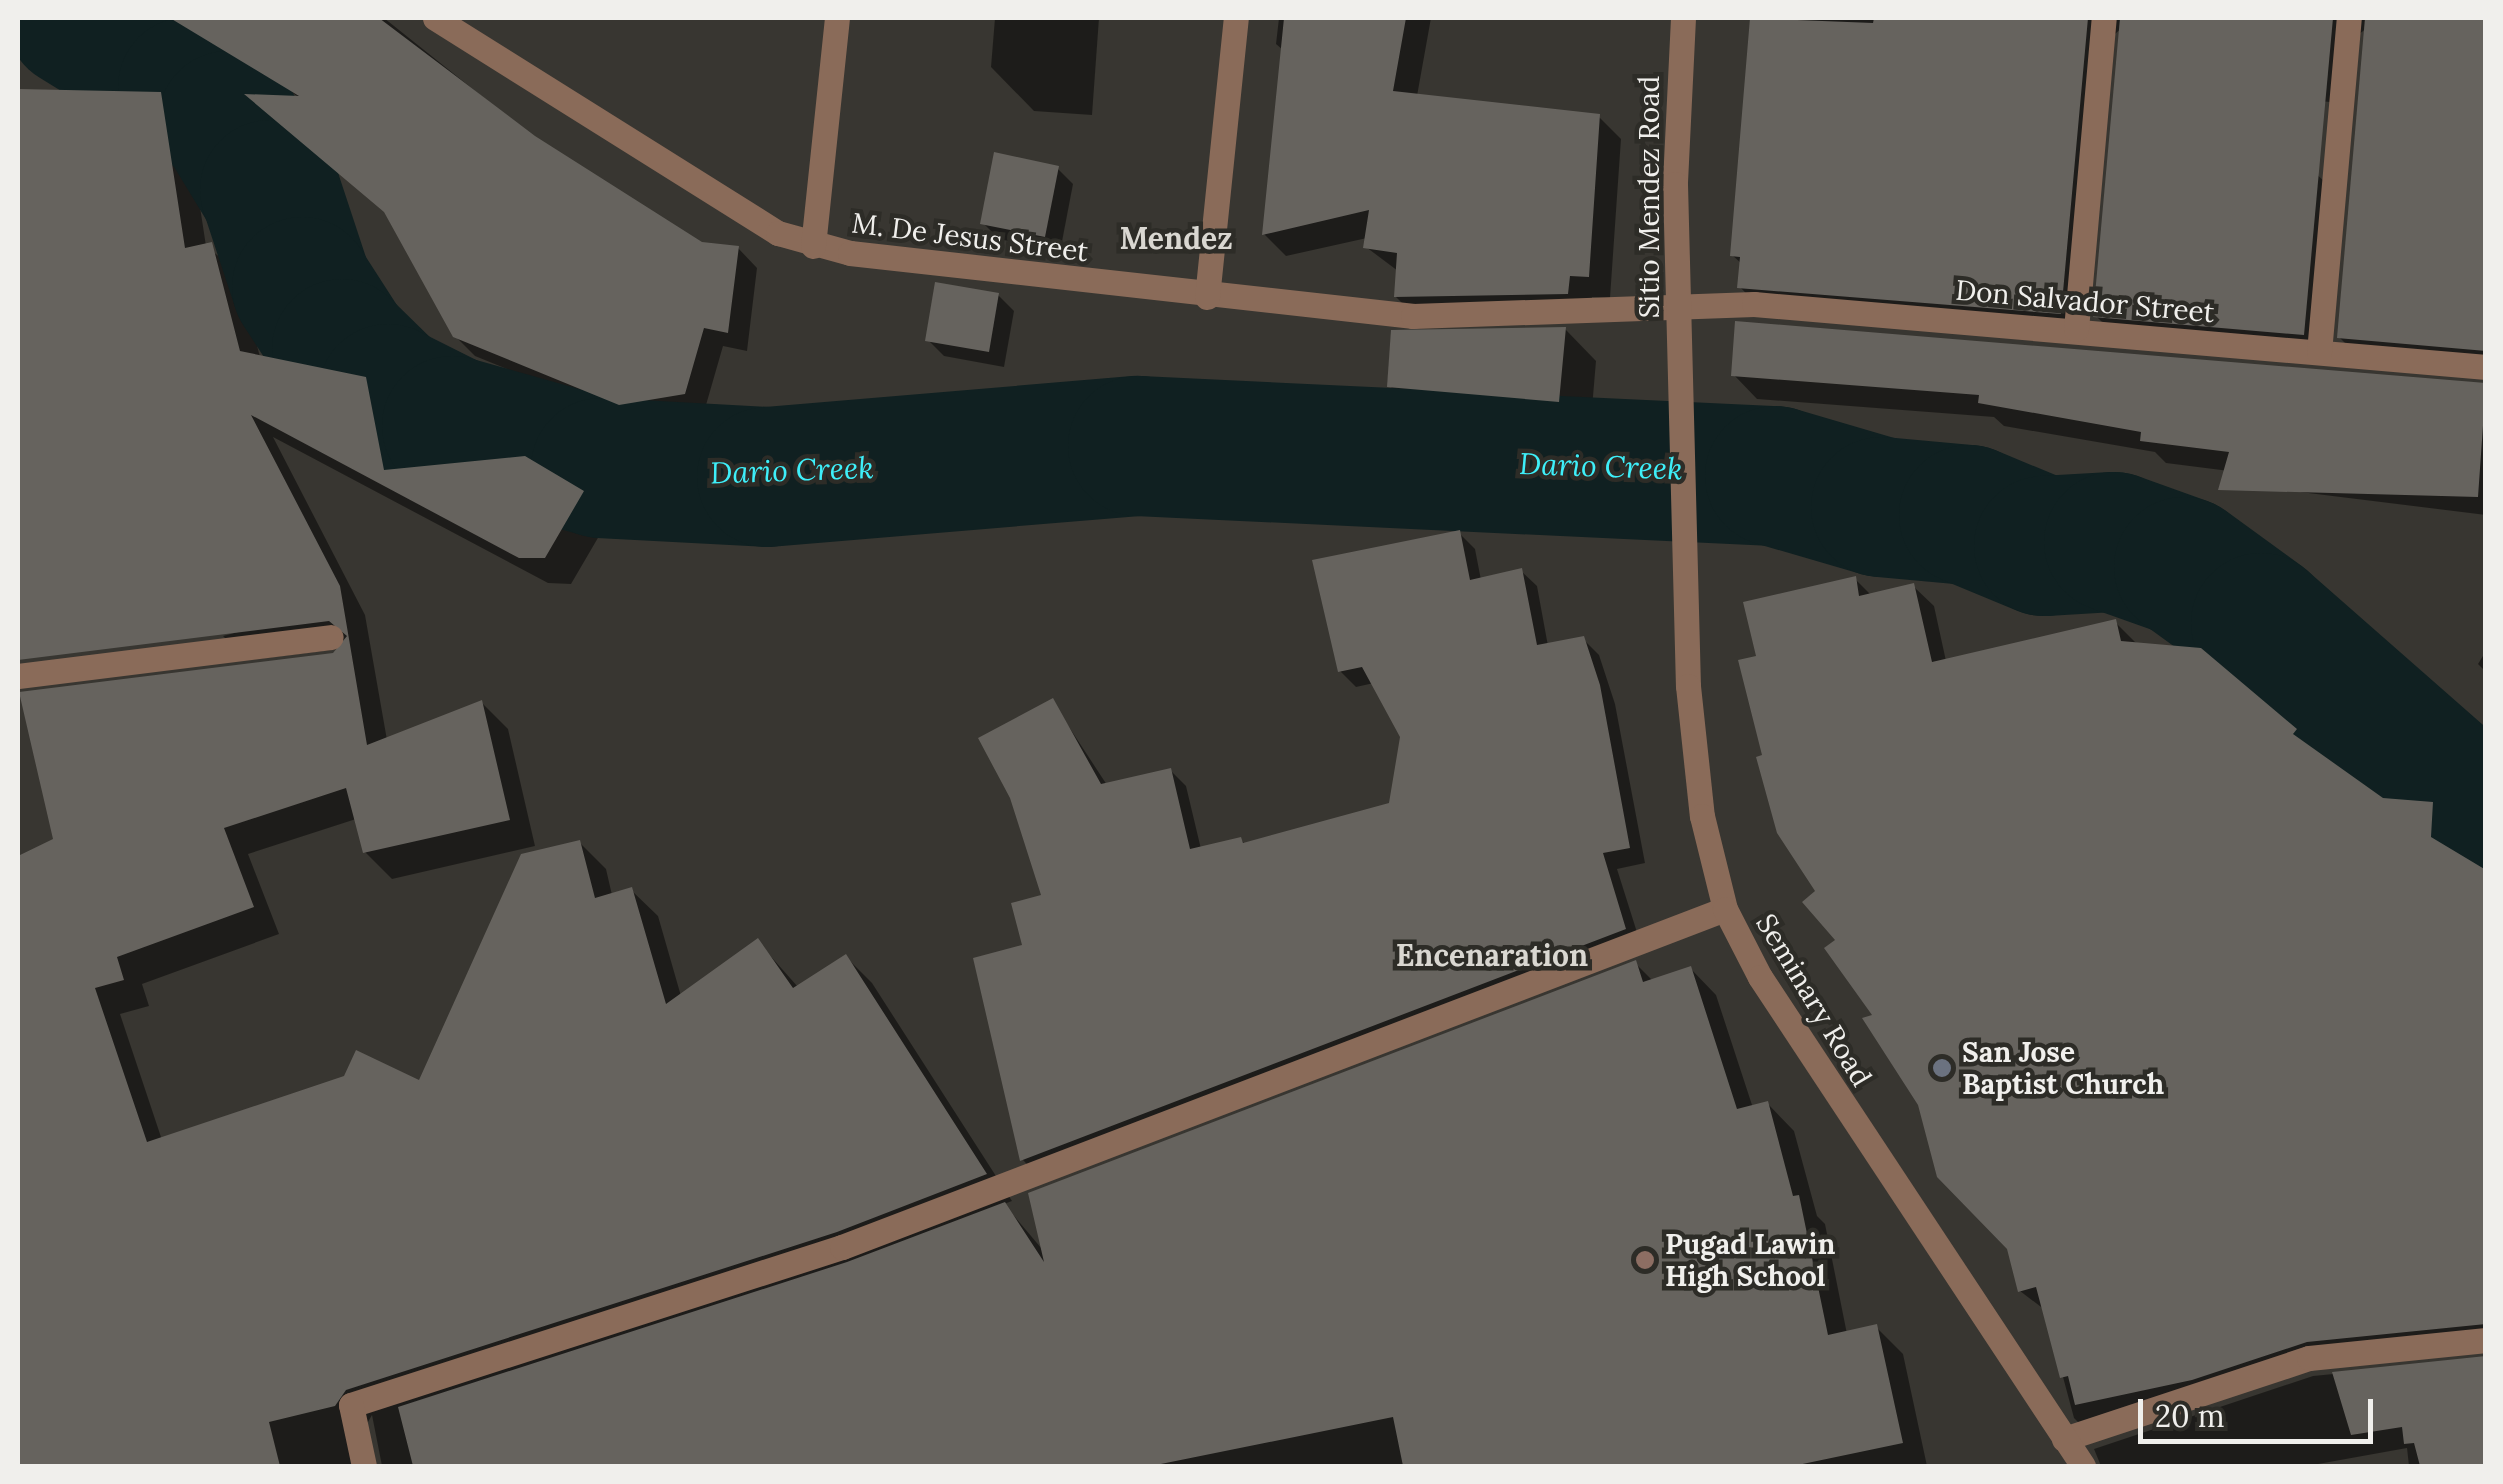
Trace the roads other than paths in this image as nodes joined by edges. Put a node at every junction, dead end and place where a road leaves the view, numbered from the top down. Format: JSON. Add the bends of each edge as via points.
{"nodes":[{"id":1,"x":435,"y":18,"type":"edge"},
{"id":2,"x":837,"y":18,"type":"edge"},
{"id":3,"x":1236,"y":18,"type":"edge"},
{"id":4,"x":1683,"y":18,"type":"edge"},
{"id":5,"x":2104,"y":18,"type":"edge"},
{"id":6,"x":2349,"y":18,"type":"edge"},
{"id":7,"x":813,"y":246,"type":"junction"},
{"id":8,"x":1207,"y":297,"type":"junction"},
{"id":9,"x":1679,"y":307,"type":"junction"},
{"id":10,"x":2076,"y":329,"type":"junction"},
{"id":11,"x":2319,"y":352,"type":"junction"},
{"id":12,"x":2486,"y":367,"type":"edge"},
{"id":13,"x":1680,"y":378,"type":"joint"},
{"id":14,"x":331,"y":637,"type":"dead end"},
{"id":15,"x":18,"y":676,"type":"edge"},
{"id":16,"x":1725,"y":908,"type":"junction"},
{"id":17,"x":2486,"y":1340,"type":"edge"},
{"id":18,"x":2064,"y":1439,"type":"junction"},
{"id":19,"x":364,"y":1466,"type":"edge"},
{"id":20,"x":2082,"y":1466,"type":"edge"}],
"edges":[{"from":1,"to":7,"type":"street","name":"M. De Jesus Street","via":[[778,233]]},
{"from":2,"to":7,"type":"street"},
{"from":3,"to":8,"type":"street"},
{"from":4,"to":9,"type":"street","name":"Sitio Mendez Road","via":[[1675,184]]},
{"from":5,"to":10,"type":"street"},
{"from":6,"to":11,"type":"street"},
{"from":7,"to":8,"type":"street","name":"M. De Jesus Street"},
{"from":8,"to":9,"type":"street","name":"M. De Jesus Street","via":[[1413,316]]},
{"from":9,"to":10,"type":"street","name":"Don Salvador Street","via":[[1754,304]]},
{"from":9,"to":13,"type":"street","name":"Sitio Mendez Road"},
{"from":10,"to":11,"type":"street","name":"Don Salvador Street"},
{"from":11,"to":12,"type":"street","name":"Don Salvador Street"},
{"from":13,"to":16,"type":"street","name":"Seminary Road","via":[[1688,686],[1702,816]]},
{"from":14,"to":15,"type":"street"},
{"from":16,"to":18,"type":"street","name":"Seminary Road","via":[[1760,977]]},
{"from":16,"to":19,"type":"street","via":[[842,1247],[351,1406]]},
{"from":17,"to":18,"type":"street","via":[[2310,1358]]},
{"from":18,"to":20,"type":"street","name":"Seminary Road"}]}
